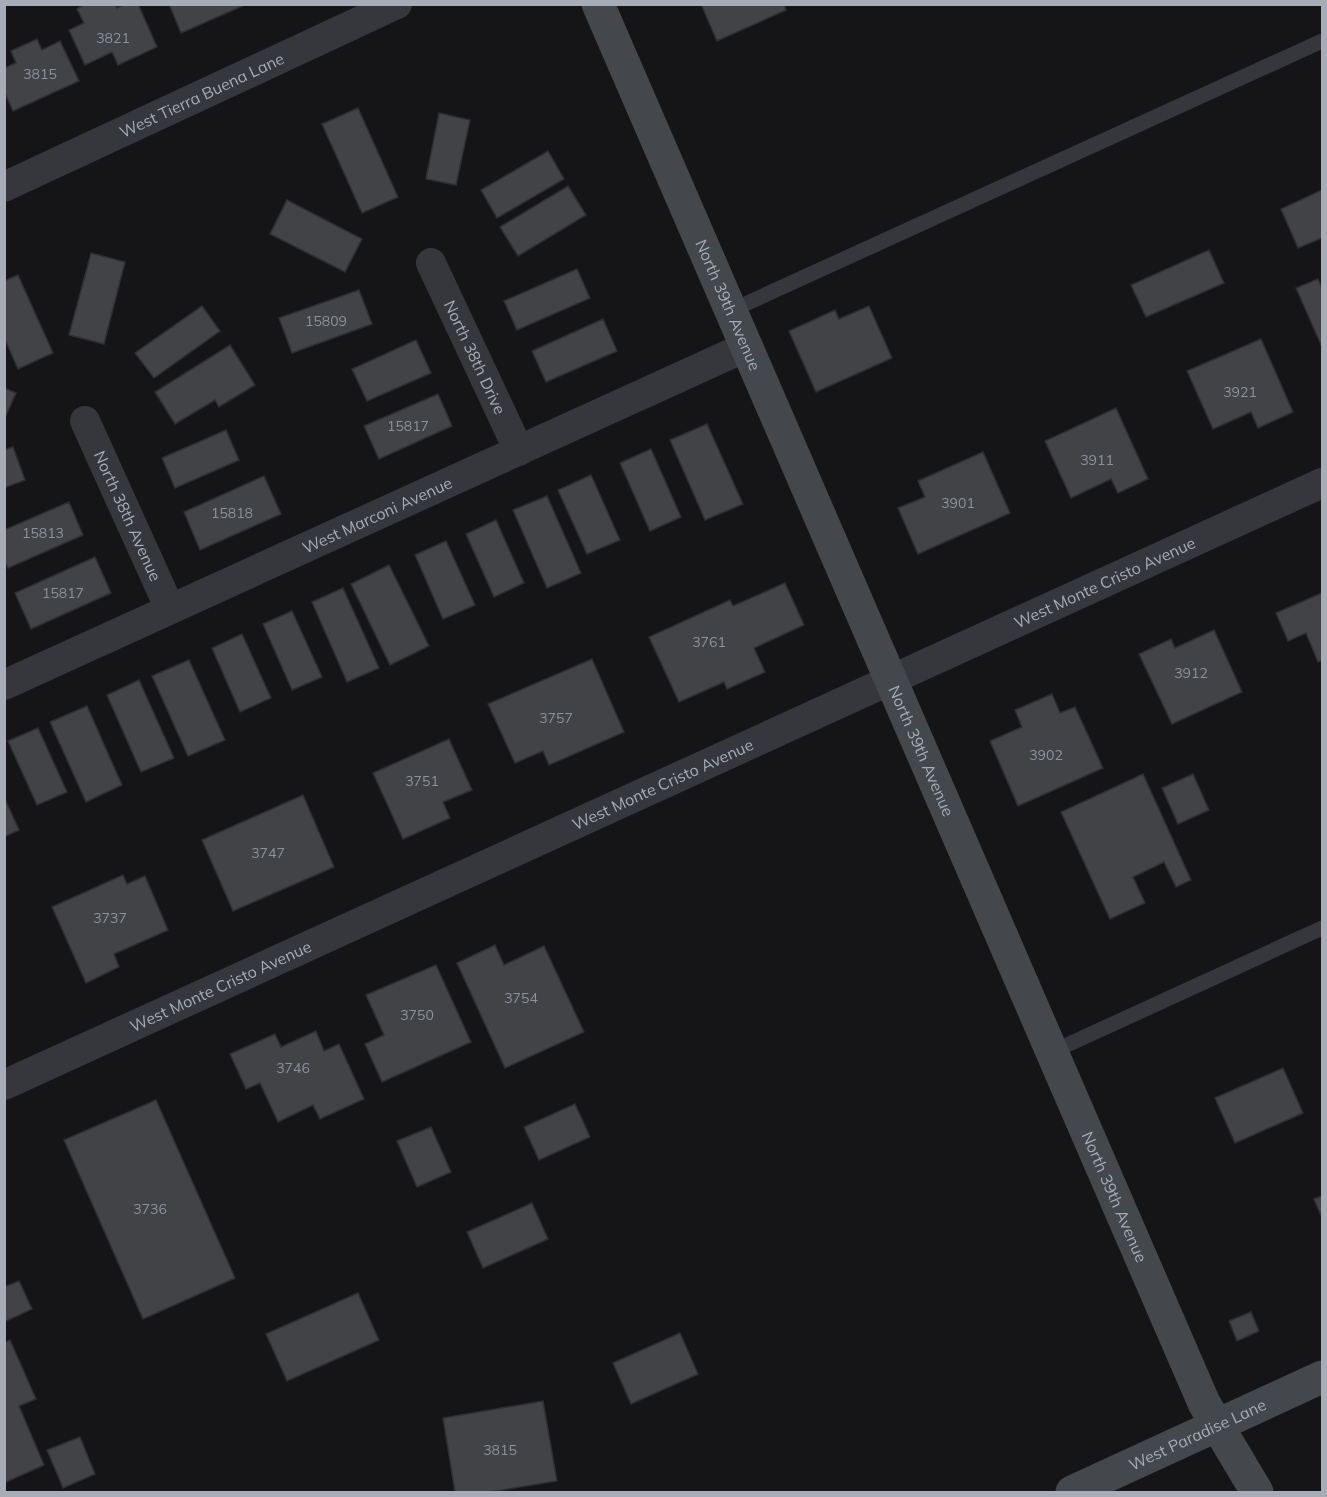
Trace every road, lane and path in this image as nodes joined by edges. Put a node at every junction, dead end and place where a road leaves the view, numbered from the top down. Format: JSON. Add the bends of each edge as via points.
{"nodes":[{"id":1,"x":397,"y":4,"type":"edge"},
{"id":2,"x":598,"y":4,"type":"edge"},
{"id":3,"x":1323,"y":41,"type":"edge"},
{"id":4,"x":4,"y":187,"type":"edge"},
{"id":5,"x":431,"y":263,"type":"dead end"},
{"id":6,"x":732,"y":310,"type":"junction"},
{"id":7,"x":748,"y":346,"type":"junction"},
{"id":8,"x":85,"y":420,"type":"dead end"},
{"id":9,"x":519,"y":451,"type":"junction"},
{"id":10,"x":1323,"y":483,"type":"edge"},
{"id":11,"x":170,"y":609,"type":"junction"},
{"id":12,"x":890,"y":680,"type":"junction"},
{"id":13,"x":4,"y":685,"type":"edge"},
{"id":14,"x":1323,"y":928,"type":"edge"},
{"id":15,"x":1054,"y":1051,"type":"junction"},
{"id":16,"x":4,"y":1085,"type":"edge"},
{"id":17,"x":1323,"y":1377,"type":"edge"},
{"id":18,"x":1218,"y":1425,"type":"junction"},
{"id":19,"x":1072,"y":1492,"type":"edge"},
{"id":20,"x":1257,"y":1492,"type":"edge"}],
"edges":[{"from":1,"to":4,"type":"street","name":"West Tierra Buena Lane"},
{"from":2,"to":6,"type":"street","name":"North 39th Avenue"},
{"from":3,"to":6,"type":"lane"},
{"from":5,"to":9,"type":"street","name":"North 38th Drive"},
{"from":6,"to":7,"type":"street","name":"North 39th Avenue"},
{"from":7,"to":9,"type":"street","name":"West Marconi Avenue"},
{"from":7,"to":12,"type":"street","name":"North 39th Avenue"},
{"from":8,"to":11,"type":"street","name":"North 38th Avenue"},
{"from":9,"to":11,"type":"street","name":"West Marconi Avenue"},
{"from":10,"to":12,"type":"street","name":"West Monte Cristo Avenue"},
{"from":11,"to":13,"type":"street","name":"West Marconi Avenue"},
{"from":12,"to":15,"type":"street","name":"North 39th Avenue"},
{"from":12,"to":16,"type":"street","name":"West Monte Cristo Avenue"},
{"from":14,"to":15,"type":"lane"},
{"from":15,"to":18,"type":"street","name":"North 39th Avenue","via":[[1200,1392]]},
{"from":17,"to":18,"type":"street","name":"West Paradise Lane"},
{"from":18,"to":19,"type":"street","name":"West Paradise Lane"},
{"from":18,"to":20,"type":"street","name":"North 39th Avenue"}]}
